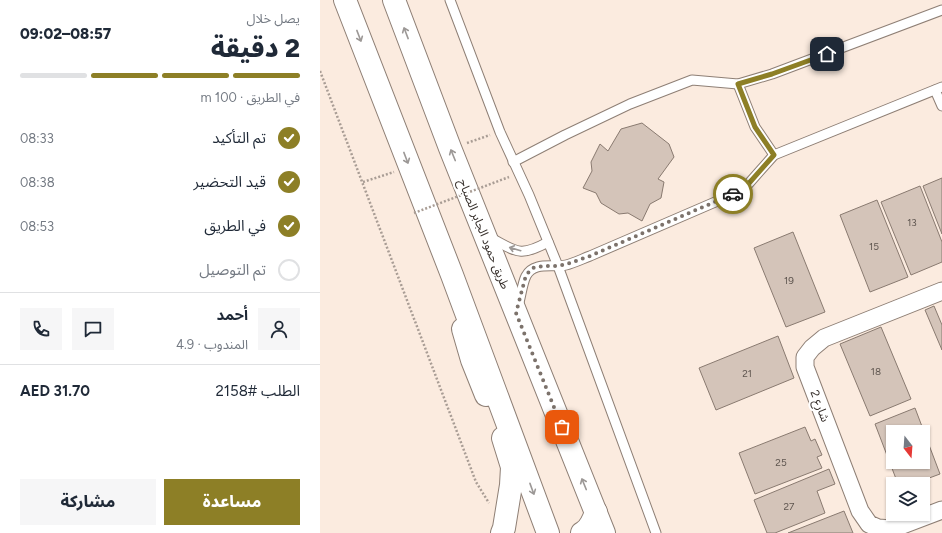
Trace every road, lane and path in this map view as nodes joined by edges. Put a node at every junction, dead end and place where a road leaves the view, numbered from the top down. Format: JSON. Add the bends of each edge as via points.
{"nodes":[{"id":1,"x":345,"y":0,"type":"edge"},
{"id":2,"x":394,"y":0,"type":"edge"},
{"id":3,"x":450,"y":0,"type":"edge"},
{"id":4,"x":942,"y":10,"type":"edge"},
{"id":5,"x":320,"y":71,"type":"edge"},
{"id":6,"x":738,"y":84,"type":"junction"},
{"id":7,"x":939,"y":89,"type":"edge"},
{"id":8,"x":942,"y":106,"type":"edge"},
{"id":9,"x":492,"y":135,"type":"dead end"},
{"id":10,"x":450,"y":148,"type":"junction"},
{"id":11,"x":774,"y":155,"type":"junction"},
{"id":12,"x":513,"y":162,"type":"junction"},
{"id":13,"x":409,"y":165,"type":"junction"},
{"id":14,"x":509,"y":177,"type":"dead end"},
{"id":15,"x":363,"y":182,"type":"junction"},
{"id":16,"x":414,"y":213,"type":"dead end"},
{"id":17,"x":484,"y":234,"type":"junction"},
{"id":18,"x":548,"y":242,"type":"junction"},
{"id":19,"x":558,"y":266,"type":"junction"},
{"id":20,"x":452,"y":275,"type":"junction"},
{"id":21,"x":942,"y":291,"type":"edge"},
{"id":22,"x":516,"y":313,"type":"junction"},
{"id":23,"x":942,"y":510,"type":"edge"},
{"id":24,"x":596,"y":512,"type":"junction"},
{"id":25,"x":503,"y":530,"type":"edge"},
{"id":26,"x":550,"y":530,"type":"edge"},
{"id":27,"x":582,"y":533,"type":"edge"},
{"id":28,"x":604,"y":533,"type":"edge"},
{"id":29,"x":656,"y":533,"type":"edge"}],
"edges":[{"from":1,"to":13,"type":"main road","one_way":true},
{"from":10,"to":2,"type":"main road","name":"طريق حمود الجابر الصباح","one_way":true},
{"from":3,"to":12,"type":"lane"},
{"from":4,"to":6,"type":"lane","via":[[786,69]]},
{"from":5,"to":15,"type":"path"},
{"from":6,"to":11,"type":"lane","via":[[755,127]]},
{"from":6,"to":12,"type":"lane","via":[[692,80],[630,104]]},
{"from":7,"to":8,"type":"lane"},
{"from":7,"to":11,"type":"lane"},
{"from":9,"to":10,"type":"path"},
{"from":17,"to":10,"type":"main road","name":"طريق حمود الجابر الصباح","one_way":true},
{"from":11,"to":19,"type":"lane","via":[[743,190],[601,252]]},
{"from":12,"to":18,"type":"lane"},
{"from":13,"to":15,"type":"path"},
{"from":13,"to":20,"type":"main road"},
{"from":14,"to":16,"type":"path","bridge":true},
{"from":15,"to":25,"type":"path","via":[[476,482]]},
{"from":18,"to":17,"type":"lane","one_way":true,"via":[[526,252],[515,251]]},
{"from":17,"to":22,"type":"main road","name":"طريق حمود الجابر الصباح"},
{"from":18,"to":19,"type":"lane"},
{"from":19,"to":22,"type":"lane","via":[[533,268],[526,275]]},
{"from":19,"to":29,"type":"lane"},
{"from":20,"to":25,"type":"main road","via":[[472,360],[512,466]]},
{"from":20,"to":26,"type":"main road","one_way":true},
{"from":21,"to":23,"type":"street","name":"شارع 2","via":[[824,338],[805,357],[805,367],[860,512],[870,524],[892,530]]},
{"from":24,"to":22,"type":"main road","name":"طريق حمود الجابر الصباح","one_way":true},
{"from":24,"to":27,"type":"main road","via":[[593,523]]},
{"from":24,"to":28,"type":"main road","name":"طريق حمود الجابر الصباح"}]}
